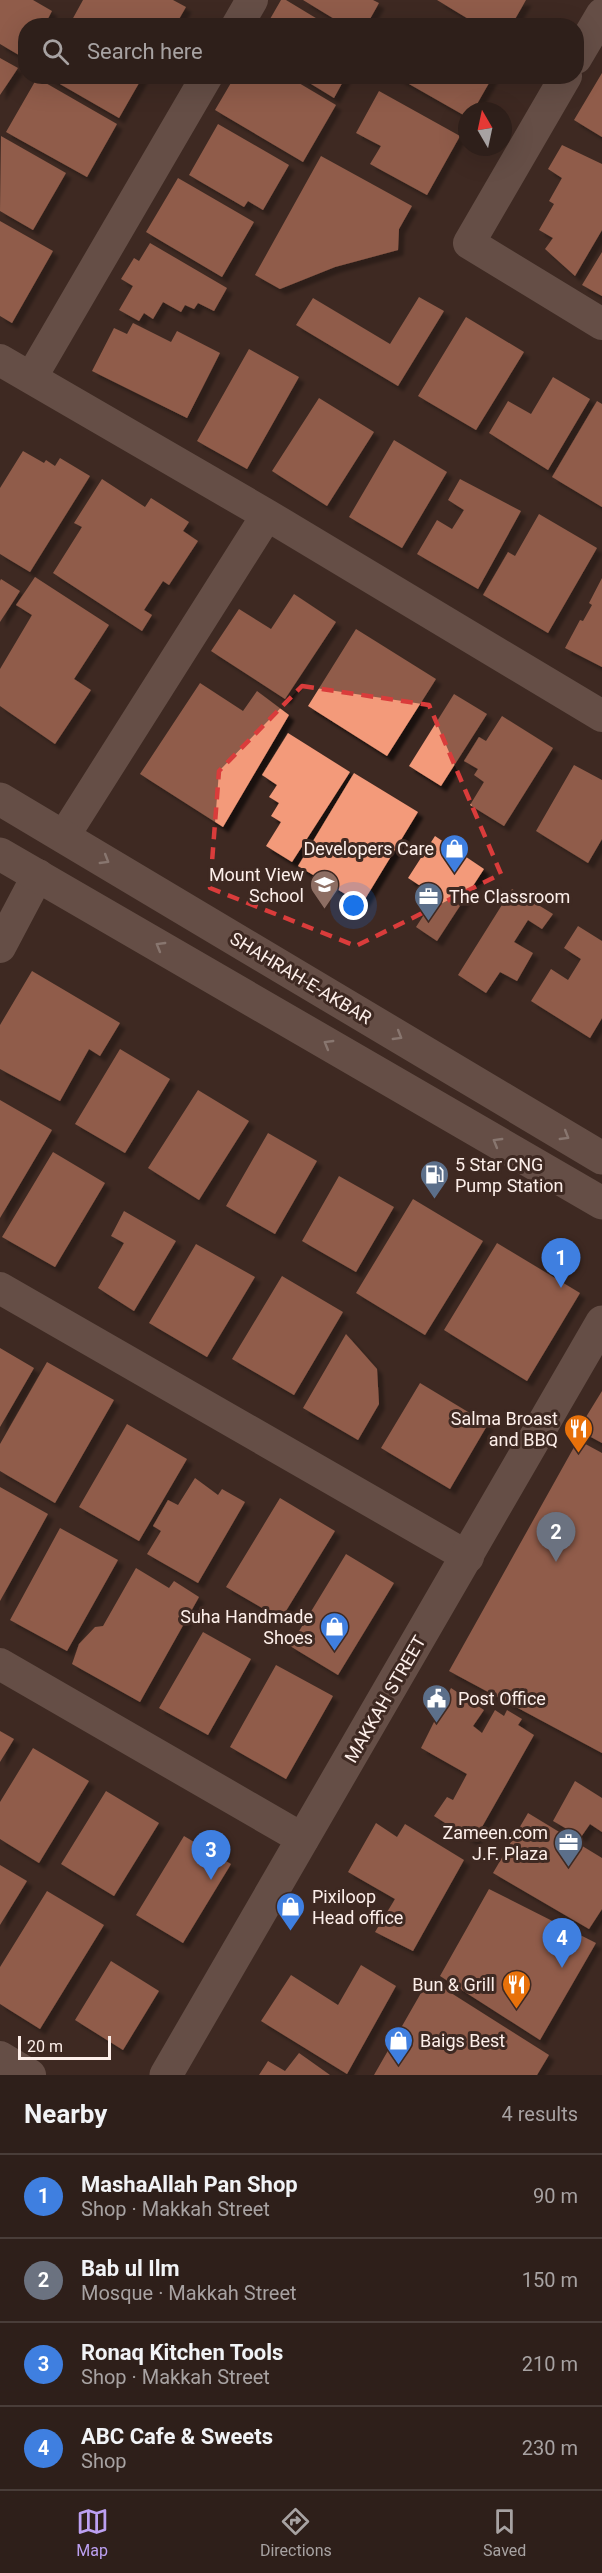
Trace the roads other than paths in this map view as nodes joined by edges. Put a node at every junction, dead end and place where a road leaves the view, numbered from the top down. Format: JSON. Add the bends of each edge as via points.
{"nodes":[{"id":1,"x":252,"y":0,"type":"edge"},
{"id":2,"x":602,"y":14,"type":"edge"},
{"id":3,"x":242,"y":18,"type":"edge"},
{"id":4,"x":584,"y":44,"type":"edge"},
{"id":5,"x":202,"y":84,"type":"edge"},
{"id":6,"x":561,"y":84,"type":"edge"},
{"id":7,"x":602,"y":324,"type":"edge"},
{"id":8,"x":0,"y":360,"type":"edge"},
{"id":9,"x":32,"y":378,"type":"junction"},
{"id":10,"x":267,"y":514,"type":"junction"},
{"id":11,"x":602,"y":716,"type":"edge"},
{"id":12,"x":0,"y":799,"type":"edge"},
{"id":13,"x":64,"y":836,"type":"junction"},
{"id":14,"x":0,"y":854,"type":"edge"},
{"id":15,"x":38,"y":875,"type":"junction"},
{"id":16,"x":0,"y":946,"type":"edge"},
{"id":17,"x":602,"y":1158,"type":"edge"},
{"id":18,"x":602,"y":1203,"type":"edge"},
{"id":19,"x":0,"y":1288,"type":"edge"},
{"id":20,"x":602,"y":1322,"type":"edge"},
{"id":21,"x":468,"y":1557,"type":"junction"},
{"id":22,"x":0,"y":1665,"type":"edge"},
{"id":23,"x":303,"y":1839,"type":"junction"},
{"id":24,"x":0,"y":2057,"type":"edge"},
{"id":25,"x":30,"y":2075,"type":"edge"},
{"id":26,"x":166,"y":2075,"type":"edge"}],
"edges":[{"from":1,"to":3,"type":"street"},
{"from":2,"to":4,"type":"street"},
{"from":5,"to":9,"type":"street"},
{"from":6,"to":7,"type":"street","via":[[470,243]]},
{"from":8,"to":9,"type":"street"},
{"from":9,"to":10,"type":"street"},
{"from":10,"to":11,"type":"street"},
{"from":10,"to":13,"type":"street"},
{"from":12,"to":13,"type":"main road","name":"SHAHRAH-E-AKBAR"},
{"from":13,"to":17,"type":"main road","name":"SHAHRAH-E-AKBAR","one_way":true},
{"from":14,"to":15,"type":"main road"},
{"from":15,"to":16,"type":"street"},
{"from":18,"to":15,"type":"main road","one_way":true},
{"from":19,"to":21,"type":"street"},
{"from":20,"to":21,"type":"main road","name":"MAKKAH STREET"},
{"from":21,"to":23,"type":"main road","name":"MAKKAH STREET"},
{"from":22,"to":23,"type":"street"},
{"from":23,"to":26,"type":"main road","name":"MAKKAH STREET"},
{"from":24,"to":25,"type":"street"}]}
